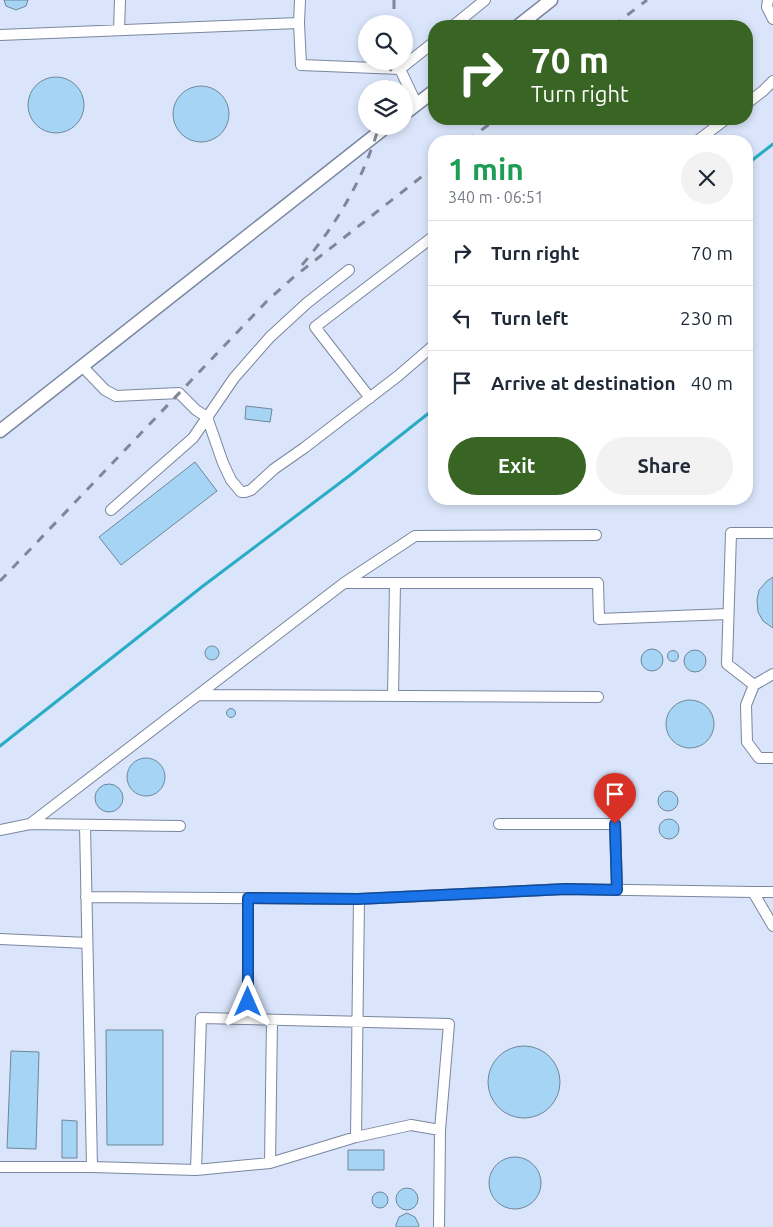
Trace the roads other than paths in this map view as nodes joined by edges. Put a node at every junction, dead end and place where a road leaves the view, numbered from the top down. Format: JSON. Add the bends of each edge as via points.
{"nodes":[{"id":1,"x":120,"y":0,"type":"edge"},
{"id":2,"x":300,"y":0,"type":"edge"},
{"id":3,"x":485,"y":0,"type":"edge"},
{"id":4,"x":551,"y":0,"type":"edge"},
{"id":5,"x":768,"y":0,"type":"edge"},
{"id":6,"x":773,"y":19,"type":"edge"},
{"id":7,"x":460,"y":20,"type":"edge"},
{"id":8,"x":526,"y":20,"type":"edge"},
{"id":9,"x":299,"y":23,"type":"junction"},
{"id":10,"x":120,"y":30,"type":"junction"},
{"id":11,"x":0,"y":35,"type":"edge"},
{"id":12,"x":428,"y":47,"type":"edge"},
{"id":13,"x":413,"y":59,"type":"edge"},
{"id":14,"x":358,"y":67,"type":"edge"},
{"id":15,"x":400,"y":70,"type":"edge"},
{"id":16,"x":773,"y":81,"type":"edge"},
{"id":17,"x":428,"y":97,"type":"edge"},
{"id":18,"x":753,"y":99,"type":"edge"},
{"id":19,"x":417,"y":105,"type":"junction"},
{"id":20,"x":413,"y":108,"type":"edge"},
{"id":21,"x":718,"y":125,"type":"edge"},
{"id":22,"x":376,"y":135,"type":"edge"},
{"id":23,"x":705,"y":135,"type":"edge"},
{"id":24,"x":428,"y":241,"type":"edge"},
{"id":25,"x":349,"y":270,"type":"dead end"},
{"id":26,"x":428,"y":350,"type":"edge"},
{"id":27,"x":82,"y":366,"type":"junction"},
{"id":28,"x":370,"y":398,"type":"junction"},
{"id":29,"x":207,"y":417,"type":"junction"},
{"id":30,"x":0,"y":431,"type":"edge"},
{"id":31,"x":111,"y":510,"type":"dead end"},
{"id":32,"x":773,"y":533,"type":"edge"},
{"id":33,"x":596,"y":535,"type":"dead end"},
{"id":34,"x":344,"y":583,"type":"junction"},
{"id":35,"x":395,"y":583,"type":"junction"},
{"id":36,"x":728,"y":614,"type":"junction"},
{"id":37,"x":773,"y":674,"type":"edge"},
{"id":38,"x":754,"y":685,"type":"junction"},
{"id":39,"x":198,"y":695,"type":"junction"},
{"id":40,"x":393,"y":696,"type":"junction"},
{"id":41,"x":598,"y":697,"type":"dead end"},
{"id":42,"x":773,"y":758,"type":"edge"},
{"id":43,"x":30,"y":824,"type":"junction"},
{"id":44,"x":499,"y":824,"type":"dead end"},
{"id":45,"x":85,"y":825,"type":"junction"},
{"id":46,"x":180,"y":826,"type":"dead end"},
{"id":47,"x":0,"y":830,"type":"edge"},
{"id":48,"x":617,"y":890,"type":"junction"},
{"id":49,"x":753,"y":892,"type":"junction"},
{"id":50,"x":773,"y":892,"type":"edge"},
{"id":51,"x":86,"y":897,"type":"junction"},
{"id":52,"x":248,"y":898,"type":"junction"},
{"id":53,"x":358,"y":899,"type":"junction"},
{"id":54,"x":773,"y":926,"type":"edge"},
{"id":55,"x":0,"y":939,"type":"edge"},
{"id":56,"x":87,"y":943,"type":"junction"},
{"id":57,"x":248,"y":1019,"type":"junction"},
{"id":58,"x":272,"y":1020,"type":"junction"},
{"id":59,"x":357,"y":1022,"type":"junction"},
{"id":60,"x":440,"y":1130,"type":"junction"},
{"id":61,"x":356,"y":1137,"type":"junction"},
{"id":62,"x":270,"y":1164,"type":"junction"},
{"id":63,"x":0,"y":1167,"type":"edge"},
{"id":64,"x":92,"y":1167,"type":"junction"},
{"id":65,"x":196,"y":1170,"type":"junction"},
{"id":66,"x":439,"y":1227,"type":"edge"}],
"edges":[{"from":1,"to":10,"type":"street"},
{"from":2,"to":9,"type":"street"},
{"from":3,"to":7,"type":"street"},
{"from":4,"to":8,"type":"main road"},
{"from":5,"to":6,"type":"street","via":[[767,7]]},
{"from":9,"to":10,"type":"street"},
{"from":9,"to":14,"type":"street","via":[[301,65]]},
{"from":10,"to":11,"type":"street"},
{"from":12,"to":13,"type":"street"},
{"from":15,"to":19,"type":"street"},
{"from":16,"to":18,"type":"street"},
{"from":17,"to":19,"type":"main road"},
{"from":19,"to":20,"type":"main road"},
{"from":21,"to":23,"type":"street"},
{"from":22,"to":27,"type":"main road"},
{"from":24,"to":28,"type":"street","via":[[315,327]]},
{"from":25,"to":29,"type":"street","via":[[270,337],[234,378]]},
{"from":26,"to":28,"type":"street"},
{"from":27,"to":29,"type":"street","via":[[105,390],[116,396],[179,393]]},
{"from":27,"to":30,"type":"main road"},
{"from":28,"to":29,"type":"street","via":[[245,492],[240,492],[231,480]]},
{"from":29,"to":31,"type":"street","via":[[193,438]]},
{"from":32,"to":36,"type":"street","via":[[731,533]]},
{"from":33,"to":34,"type":"street","via":[[415,536]]},
{"from":34,"to":35,"type":"street"},
{"from":34,"to":39,"type":"street"},
{"from":35,"to":36,"type":"street","via":[[598,583],[599,619]]},
{"from":35,"to":40,"type":"street"},
{"from":36,"to":38,"type":"street","via":[[727,664]]},
{"from":37,"to":38,"type":"street"},
{"from":38,"to":42,"type":"street","via":[[746,705],[747,742],[759,758]]},
{"from":39,"to":40,"type":"street"},
{"from":39,"to":43,"type":"street"},
{"from":40,"to":41,"type":"street"},
{"from":43,"to":45,"type":"street"},
{"from":43,"to":47,"type":"street"},
{"from":44,"to":48,"type":"street","via":[[615,824]]},
{"from":45,"to":46,"type":"street"},
{"from":45,"to":51,"type":"street"},
{"from":48,"to":49,"type":"street"},
{"from":48,"to":53,"type":"street","via":[[566,889]]},
{"from":49,"to":50,"type":"street"},
{"from":49,"to":54,"type":"street"},
{"from":51,"to":52,"type":"street"},
{"from":51,"to":56,"type":"street"},
{"from":52,"to":53,"type":"street"},
{"from":52,"to":57,"type":"street"},
{"from":53,"to":59,"type":"street"},
{"from":55,"to":56,"type":"street"},
{"from":56,"to":64,"type":"street"},
{"from":57,"to":58,"type":"street"},
{"from":57,"to":65,"type":"street","via":[[201,1018]]},
{"from":58,"to":59,"type":"street"},
{"from":58,"to":62,"type":"street"},
{"from":59,"to":60,"type":"street","via":[[448,1024]]},
{"from":59,"to":61,"type":"street"},
{"from":60,"to":61,"type":"street","via":[[411,1125]]},
{"from":60,"to":66,"type":"street"},
{"from":61,"to":62,"type":"street"},
{"from":62,"to":65,"type":"street"},
{"from":63,"to":64,"type":"street"},
{"from":64,"to":65,"type":"street"}]}
